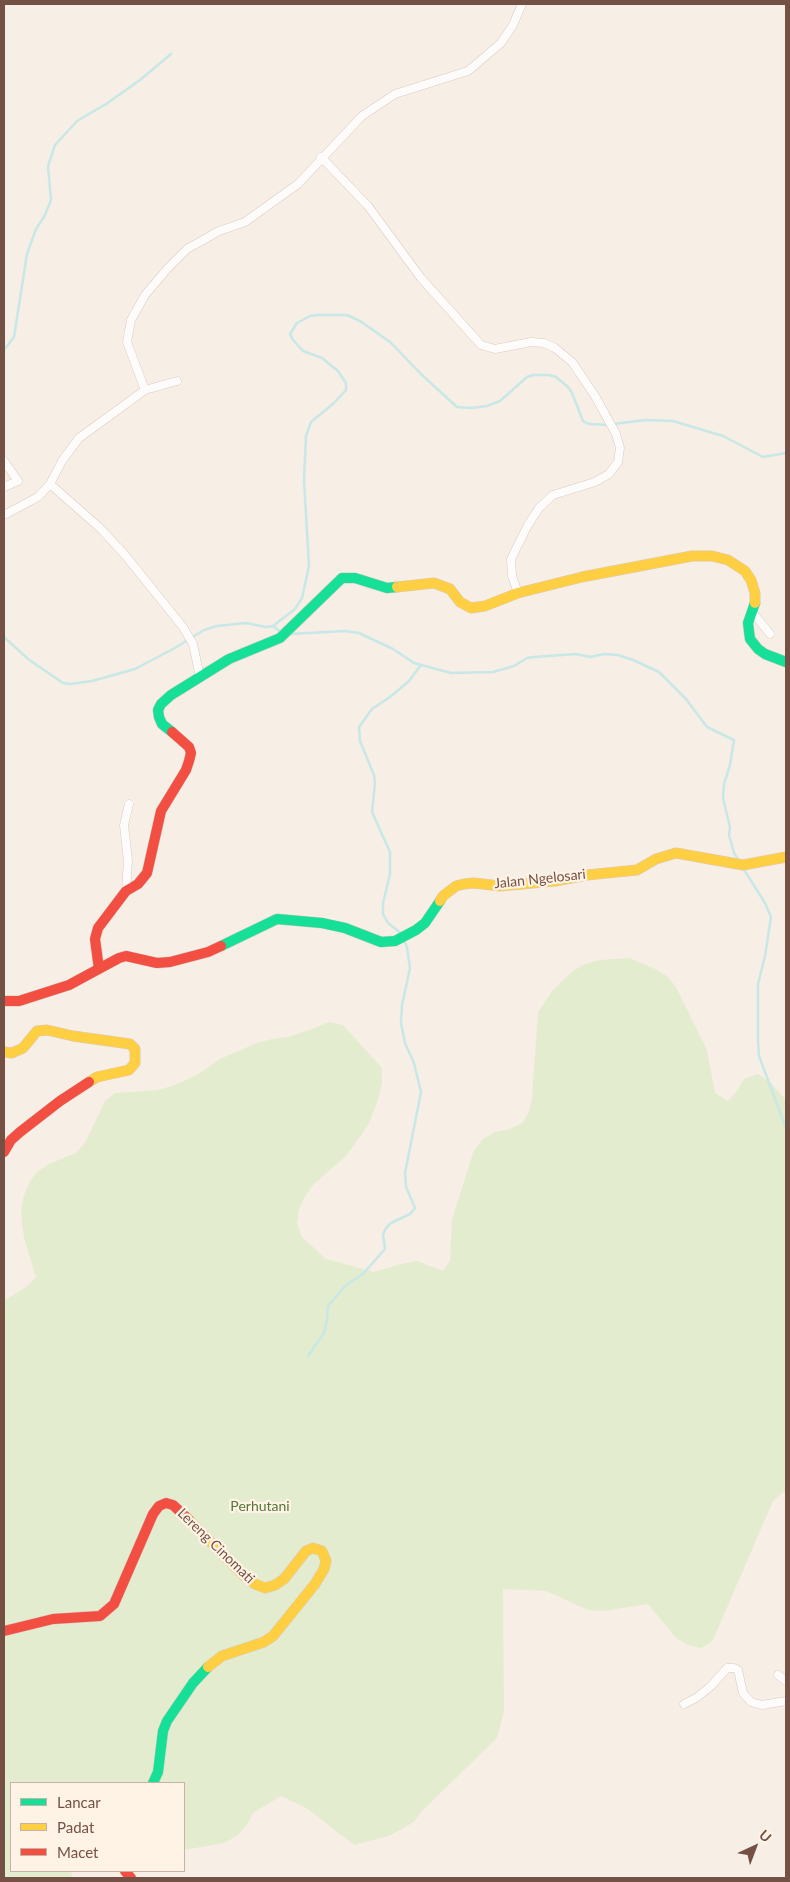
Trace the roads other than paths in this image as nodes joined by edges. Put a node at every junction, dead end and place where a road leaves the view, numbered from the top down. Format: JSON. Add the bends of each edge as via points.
{"nodes":[{"id":1,"x":522,"y":4,"type":"edge"},
{"id":2,"x":321,"y":157,"type":"junction"},
{"id":3,"x":177,"y":381,"type":"dead end"},
{"id":4,"x":145,"y":390,"type":"junction"},
{"id":5,"x":4,"y":462,"type":"edge"},
{"id":6,"x":50,"y":484,"type":"junction"},
{"id":7,"x":4,"y":487,"type":"edge"},
{"id":8,"x":4,"y":515,"type":"edge"},
{"id":9,"x":518,"y":593,"type":"junction"},
{"id":10,"x":753,"y":612,"type":"junction"},
{"id":11,"x":770,"y":634,"type":"dead end"},
{"id":12,"x":786,"y":662,"type":"edge"},
{"id":13,"x":200,"y":677,"type":"junction"},
{"id":14,"x":129,"y":804,"type":"dead end"},
{"id":15,"x":786,"y":857,"type":"edge"},
{"id":16,"x":126,"y":891,"type":"junction"},
{"id":17,"x":99,"y":969,"type":"junction"},
{"id":18,"x":4,"y":1001,"type":"edge"},
{"id":19,"x":4,"y":1052,"type":"edge"},
{"id":20,"x":4,"y":1152,"type":"edge"},
{"id":21,"x":4,"y":1631,"type":"edge"},
{"id":22,"x":778,"y":1675,"type":"dead end"},
{"id":23,"x":786,"y":1681,"type":"edge"},
{"id":24,"x":786,"y":1701,"type":"edge"},
{"id":25,"x":684,"y":1704,"type":"dead end"},
{"id":26,"x":153,"y":1782,"type":"edge"}],
"edges":[{"from":1,"to":2,"type":"street","via":[[501,43],[468,71],[395,94],[362,116]]},
{"from":2,"to":4,"type":"street","via":[[298,184],[245,222],[219,231],[186,249],[144,295],[131,320],[127,342]]},
{"from":2,"to":9,"type":"street","via":[[368,206],[421,278],[480,345],[495,349],[531,342],[555,348],[572,362],[616,434],[620,448],[618,462],[609,474],[595,482],[553,495],[528,525],[512,559],[512,576]]},
{"from":3,"to":4,"type":"street"},
{"from":4,"to":6,"type":"street","via":[[79,438]]},
{"from":5,"to":7,"type":"street","via":[[18,481]]},
{"from":6,"to":8,"type":"street","via":[[38,497]]},
{"from":6,"to":13,"type":"street","via":[[119,548],[183,627],[193,644]]},
{"from":9,"to":10,"type":"street","via":[[632,567],[692,556],[712,556],[728,560],[748,575],[755,592]]},
{"from":9,"to":13,"type":"street","via":[[471,608],[460,602],[450,590],[434,583],[387,588],[356,578],[342,578],[280,638],[229,659]]},
{"from":10,"to":11,"type":"street"},
{"from":10,"to":12,"type":"street","via":[[748,623],[750,639],[765,654]]},
{"from":13,"to":16,"type":"street","via":[[165,699],[158,710],[162,724],[186,743],[191,753],[186,770],[161,810],[147,873]]},
{"from":14,"to":16,"type":"street","via":[[124,825],[128,861]]},
{"from":15,"to":17,"type":"street","name":"Jalan Ngelosari","via":[[740,864],[676,853],[637,870],[500,886],[464,884],[449,890],[425,923],[395,941],[381,942],[322,923],[277,919],[208,952],[157,963],[126,956]]},
{"from":16,"to":17,"type":"street","via":[[98,928],[95,939]]},
{"from":17,"to":18,"type":"street","name":"Jalan Ngelosari","via":[[38,996]]},
{"from":19,"to":20,"type":"street","via":[[12,1053],[23,1048],[37,1031],[47,1030],[130,1044],[136,1057],[129,1070],[97,1077],[60,1101],[11,1140]]},
{"from":21,"to":26,"type":"street","name":"Lereng Cinomati","via":[[53,1619],[100,1616],[109,1610],[153,1514],[166,1503],[179,1510],[243,1575],[266,1588],[284,1579],[310,1548],[322,1551],[326,1560],[324,1569],[273,1636],[222,1656],[193,1683],[163,1731],[158,1772]]},
{"from":22,"to":23,"type":"street"},
{"from":24,"to":25,"type":"street","via":[[762,1705],[751,1702],[743,1693],[738,1670],[727,1668],[711,1686]]}]}
